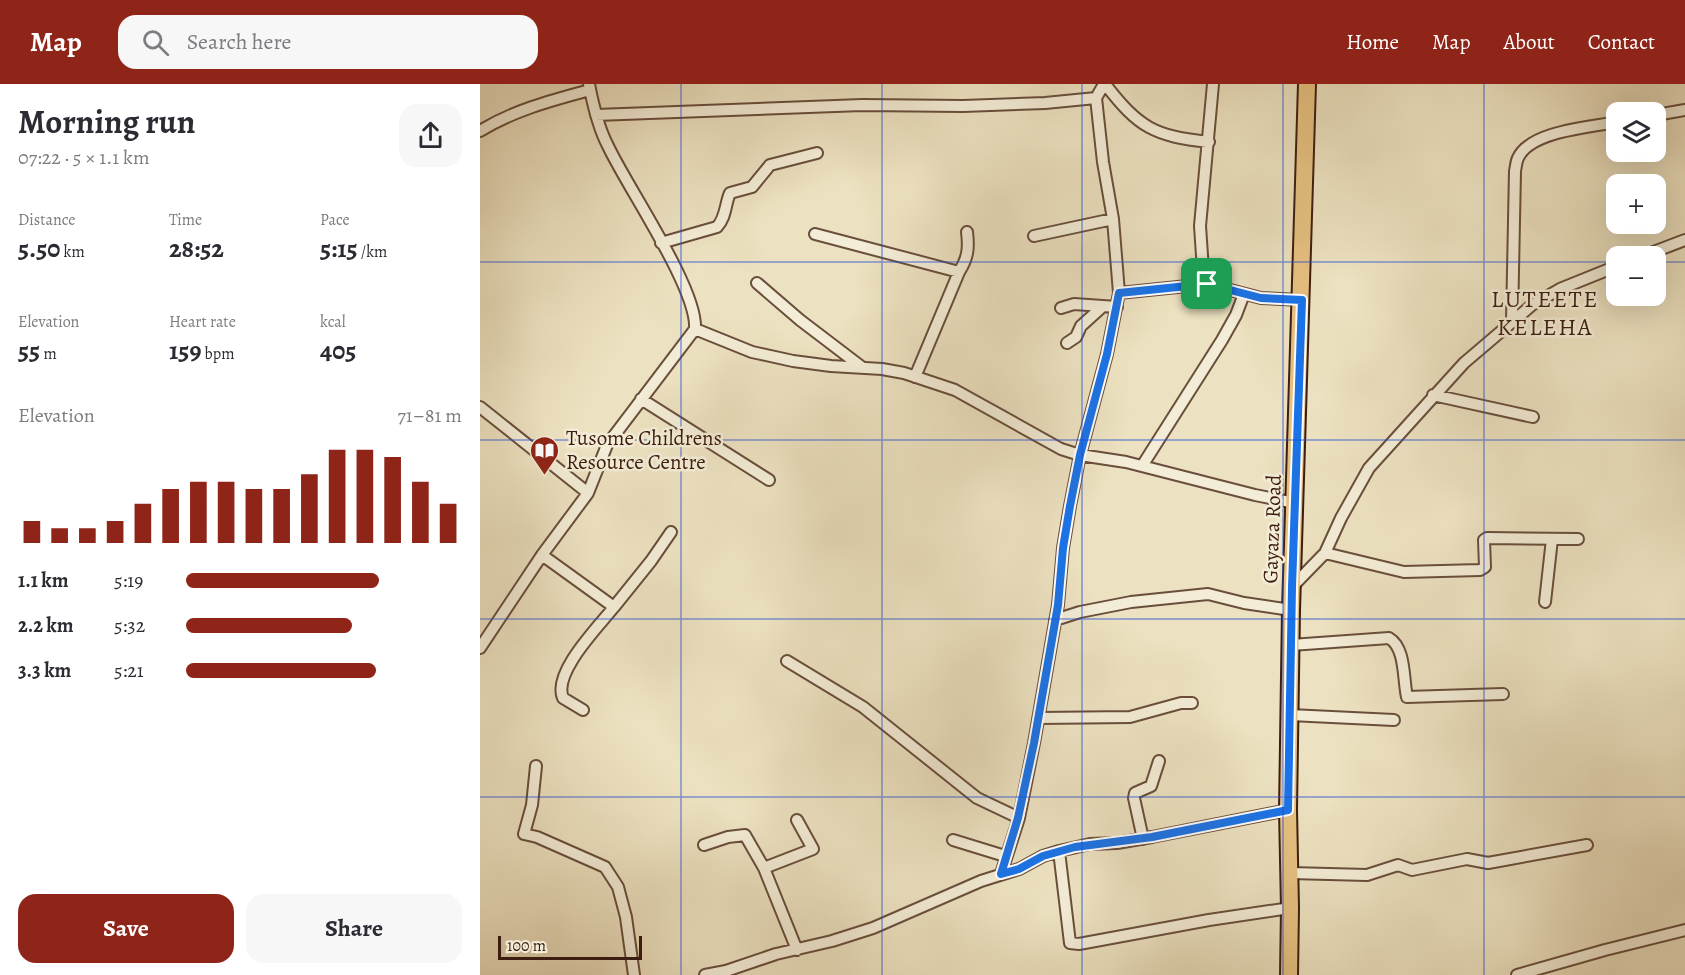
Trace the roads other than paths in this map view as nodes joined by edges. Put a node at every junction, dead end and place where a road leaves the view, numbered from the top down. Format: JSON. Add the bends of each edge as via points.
{"nodes":[{"id":1,"x":1105,"y":84,"type":"edge"},
{"id":2,"x":1213,"y":84,"type":"edge"},
{"id":3,"x":1307,"y":84,"type":"edge"},
{"id":4,"x":590,"y":87,"type":"edge"},
{"id":5,"x":1096,"y":98,"type":"junction"},
{"id":6,"x":1685,"y":110,"type":"edge"},
{"id":7,"x":1666,"y":113,"type":"edge"},
{"id":8,"x":596,"y":115,"type":"junction"},
{"id":9,"x":1606,"y":124,"type":"edge"},
{"id":10,"x":480,"y":131,"type":"edge"},
{"id":11,"x":1209,"y":142,"type":"junction"},
{"id":12,"x":817,"y":153,"type":"dead end"},
{"id":13,"x":1113,"y":219,"type":"junction"},
{"id":14,"x":967,"y":232,"type":"dead end"},
{"id":15,"x":815,"y":234,"type":"dead end"},
{"id":16,"x":1034,"y":236,"type":"dead end"},
{"id":17,"x":1685,"y":240,"type":"edge"},
{"id":18,"x":662,"y":243,"type":"junction"},
{"id":19,"x":1666,"y":247,"type":"edge"},
{"id":20,"x":1606,"y":270,"type":"edge"},
{"id":21,"x":959,"y":272,"type":"junction"},
{"id":22,"x":757,"y":283,"type":"dead end"},
{"id":23,"x":1207,"y":284,"type":"junction"},
{"id":24,"x":1119,"y":293,"type":"junction"},
{"id":25,"x":1244,"y":294,"type":"junction"},
{"id":26,"x":1302,"y":300,"type":"junction"},
{"id":27,"x":1102,"y":307,"type":"junction"},
{"id":28,"x":1116,"y":307,"type":"junction"},
{"id":29,"x":1061,"y":308,"type":"dead end"},
{"id":30,"x":1512,"y":321,"type":"junction"},
{"id":31,"x":695,"y":329,"type":"junction"},
{"id":32,"x":1067,"y":343,"type":"dead end"},
{"id":33,"x":864,"y":369,"type":"junction"},
{"id":34,"x":915,"y":377,"type":"junction"},
{"id":35,"x":1434,"y":395,"type":"junction"},
{"id":36,"x":641,"y":399,"type":"junction"},
{"id":37,"x":480,"y":407,"type":"edge"},
{"id":38,"x":1533,"y":417,"type":"dead end"},
{"id":39,"x":1080,"y":455,"type":"junction"},
{"id":40,"x":1142,"y":466,"type":"junction"},
{"id":41,"x":769,"y":480,"type":"dead end"},
{"id":42,"x":588,"y":493,"type":"junction"},
{"id":43,"x":1295,"y":503,"type":"junction"},
{"id":44,"x":671,"y":532,"type":"dead end"},
{"id":45,"x":1552,"y":538,"type":"junction"},
{"id":46,"x":1578,"y":539,"type":"dead end"},
{"id":47,"x":1325,"y":554,"type":"junction"},
{"id":48,"x":542,"y":555,"type":"junction"},
{"id":49,"x":1292,"y":587,"type":"junction"},
{"id":50,"x":1545,"y":602,"type":"dead end"},
{"id":51,"x":614,"y":607,"type":"junction"},
{"id":52,"x":1291,"y":610,"type":"junction"},
{"id":53,"x":1055,"y":620,"type":"junction"},
{"id":54,"x":1291,"y":645,"type":"junction"},
{"id":55,"x":480,"y":648,"type":"edge"},
{"id":56,"x":787,"y":661,"type":"dead end"},
{"id":57,"x":1503,"y":694,"type":"dead end"},
{"id":58,"x":1191,"y":703,"type":"dead end"},
{"id":59,"x":583,"y":710,"type":"dead end"},
{"id":60,"x":1290,"y":715,"type":"junction"},
{"id":61,"x":1039,"y":718,"type":"junction"},
{"id":62,"x":1394,"y":720,"type":"dead end"},
{"id":63,"x":1159,"y":760,"type":"dead end"},
{"id":64,"x":536,"y":766,"type":"dead end"},
{"id":65,"x":1288,"y":810,"type":"junction"},
{"id":66,"x":1018,"y":818,"type":"junction"},
{"id":67,"x":798,"y":820,"type":"dead end"},
{"id":68,"x":1143,"y":839,"type":"junction"},
{"id":69,"x":952,"y":840,"type":"dead end"},
{"id":70,"x":704,"y":845,"type":"dead end"},
{"id":71,"x":1587,"y":845,"type":"dead end"},
{"id":72,"x":1059,"y":851,"type":"junction"},
{"id":73,"x":1005,"y":856,"type":"junction"},
{"id":74,"x":764,"y":868,"type":"junction"},
{"id":75,"x":1290,"y":873,"type":"junction"},
{"id":76,"x":1001,"y":874,"type":"junction"},
{"id":77,"x":1290,"y":908,"type":"junction"},
{"id":78,"x":1685,"y":930,"type":"edge"},
{"id":79,"x":797,"y":950,"type":"junction"},
{"id":80,"x":634,"y":975,"type":"edge"},
{"id":81,"x":705,"y":975,"type":"edge"},
{"id":82,"x":1289,"y":975,"type":"edge"},
{"id":83,"x":1517,"y":975,"type":"edge"}],
"edges":[{"from":1,"to":5,"type":"street"},
{"from":1,"to":11,"type":"street","via":[[1132,117],[1149,128]]},
{"from":2,"to":11,"type":"street"},
{"from":3,"to":26,"type":"main road","name":"Gayaza Road"},
{"from":4,"to":8,"type":"street"},
{"from":4,"to":10,"type":"street"},
{"from":5,"to":8,"type":"street","via":[[963,106],[862,105]]},
{"from":5,"to":13,"type":"street"},
{"from":6,"to":7,"type":"street"},
{"from":8,"to":18,"type":"street","via":[[607,145]]},
{"from":9,"to":30,"type":"street","via":[[1537,139],[1518,157]]},
{"from":11,"to":23,"type":"street","via":[[1200,226]]},
{"from":12,"to":18,"type":"street","via":[[770,165],[752,188],[730,193],[723,221],[717,227]]},
{"from":13,"to":16,"type":"street"},
{"from":13,"to":24,"type":"street"},
{"from":14,"to":21,"type":"street","via":[[969,248]]},
{"from":15,"to":21,"type":"street"},
{"from":17,"to":19,"type":"street"},
{"from":18,"to":31,"type":"street","via":[[689,297]]},
{"from":20,"to":30,"type":"street","via":[[1560,289]]},
{"from":21,"to":34,"type":"street"},
{"from":22,"to":33,"type":"street"},
{"from":23,"to":24,"type":"street"},
{"from":23,"to":25,"type":"street"},
{"from":24,"to":28,"type":"street"},
{"from":25,"to":26,"type":"street"},
{"from":25,"to":40,"type":"street","via":[[1222,340]]},
{"from":26,"to":43,"type":"main road","name":"Gayaza Road"},
{"from":27,"to":28,"type":"street"},
{"from":27,"to":29,"type":"street","via":[[1074,304]]},
{"from":27,"to":32,"type":"street"},
{"from":28,"to":39,"type":"street"},
{"from":30,"to":35,"type":"street"},
{"from":31,"to":33,"type":"street","via":[[752,352]]},
{"from":31,"to":36,"type":"street"},
{"from":33,"to":34,"type":"street"},
{"from":34,"to":39,"type":"street","via":[[955,390],[1061,449]]},
{"from":35,"to":38,"type":"street"},
{"from":35,"to":47,"type":"street","via":[[1369,468]]},
{"from":36,"to":41,"type":"street"},
{"from":36,"to":42,"type":"street","via":[[608,445]]},
{"from":37,"to":42,"type":"street"},
{"from":39,"to":40,"type":"street"},
{"from":39,"to":53,"type":"street"},
{"from":40,"to":43,"type":"street"},
{"from":42,"to":48,"type":"street"},
{"from":43,"to":49,"type":"main road","name":"Gayaza Road"},
{"from":44,"to":51,"type":"street"},
{"from":45,"to":46,"type":"street"},
{"from":45,"to":47,"type":"street","via":[[1487,538],[1485,567],[1480,570],[1404,572]]},
{"from":45,"to":50,"type":"street"},
{"from":47,"to":49,"type":"street"},
{"from":48,"to":51,"type":"street"},
{"from":48,"to":55,"type":"street"},
{"from":49,"to":52,"type":"main road","name":"Gayaza Road"},
{"from":51,"to":59,"type":"street","via":[[575,656],[561,682],[563,698]]},
{"from":52,"to":53,"type":"street","via":[[1208,594],[1131,602]]},
{"from":52,"to":54,"type":"main road","name":"Gayaza Road"},
{"from":53,"to":61,"type":"street"},
{"from":54,"to":57,"type":"street","via":[[1389,638],[1397,645],[1407,697]]},
{"from":54,"to":60,"type":"main road","name":"Gayaza Road"},
{"from":56,"to":66,"type":"street","via":[[863,707],[977,798]]},
{"from":58,"to":61,"type":"street","via":[[1130,717]]},
{"from":60,"to":62,"type":"street"},
{"from":60,"to":65,"type":"main road","name":"Gayaza Road"},
{"from":61,"to":66,"type":"street"},
{"from":63,"to":68,"type":"street","via":[[1151,786],[1135,793]]},
{"from":64,"to":80,"type":"street","via":[[524,834],[605,867],[618,887],[626,916]]},
{"from":65,"to":68,"type":"street"},
{"from":65,"to":75,"type":"main road","name":"Gayaza Road"},
{"from":66,"to":73,"type":"street"},
{"from":67,"to":74,"type":"street","via":[[813,849]]},
{"from":68,"to":72,"type":"street"},
{"from":69,"to":73,"type":"street"},
{"from":70,"to":74,"type":"street","via":[[746,835]]},
{"from":71,"to":75,"type":"street","via":[[1488,863],[1467,859],[1412,870],[1398,865],[1367,875]]},
{"from":72,"to":76,"type":"street"},
{"from":72,"to":77,"type":"street","via":[[1070,943]]},
{"from":73,"to":76,"type":"street"},
{"from":74,"to":79,"type":"street"},
{"from":75,"to":77,"type":"main road","name":"Gayaza Road"},
{"from":76,"to":79,"type":"street","via":[[873,928]]},
{"from":77,"to":82,"type":"main road","name":"Gayaza Road"},
{"from":78,"to":83,"type":"street"},
{"from":79,"to":81,"type":"street"}]}
